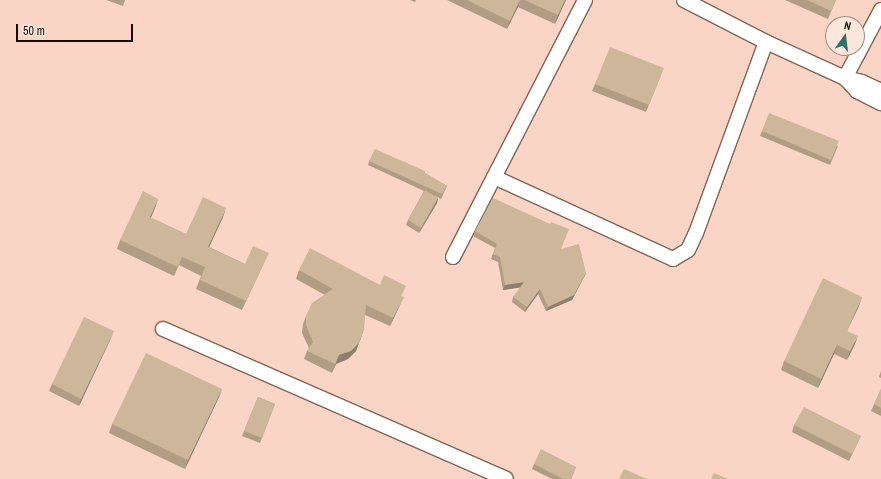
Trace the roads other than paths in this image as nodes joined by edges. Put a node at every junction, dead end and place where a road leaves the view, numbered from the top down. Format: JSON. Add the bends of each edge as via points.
{"nodes":[{"id":1,"x":585,"y":0,"type":"edge"},
{"id":2,"x":684,"y":0,"type":"edge"},
{"id":3,"x":881,"y":10,"type":"edge"},
{"id":4,"x":766,"y":42,"type":"junction"},
{"id":5,"x":845,"y":78,"type":"junction"},
{"id":6,"x":881,"y":91,"type":"edge"},
{"id":7,"x":881,"y":103,"type":"edge"},
{"id":8,"x":494,"y":177,"type":"junction"},
{"id":9,"x":453,"y":257,"type":"dead end"},
{"id":10,"x":163,"y":329,"type":"dead end"},
{"id":11,"x":506,"y":479,"type":"edge"}],
"edges":[{"from":1,"to":8,"type":"street"},
{"from":2,"to":4,"type":"street"},
{"from":3,"to":5,"type":"street"},
{"from":4,"to":5,"type":"street"},
{"from":4,"to":8,"type":"street","via":[[696,234],[688,250],[673,259]]},
{"from":5,"to":6,"type":"street","via":[[862,82]]},
{"from":5,"to":7,"type":"street","via":[[857,91]]},
{"from":8,"to":9,"type":"street"},
{"from":10,"to":11,"type":"street"}]}
